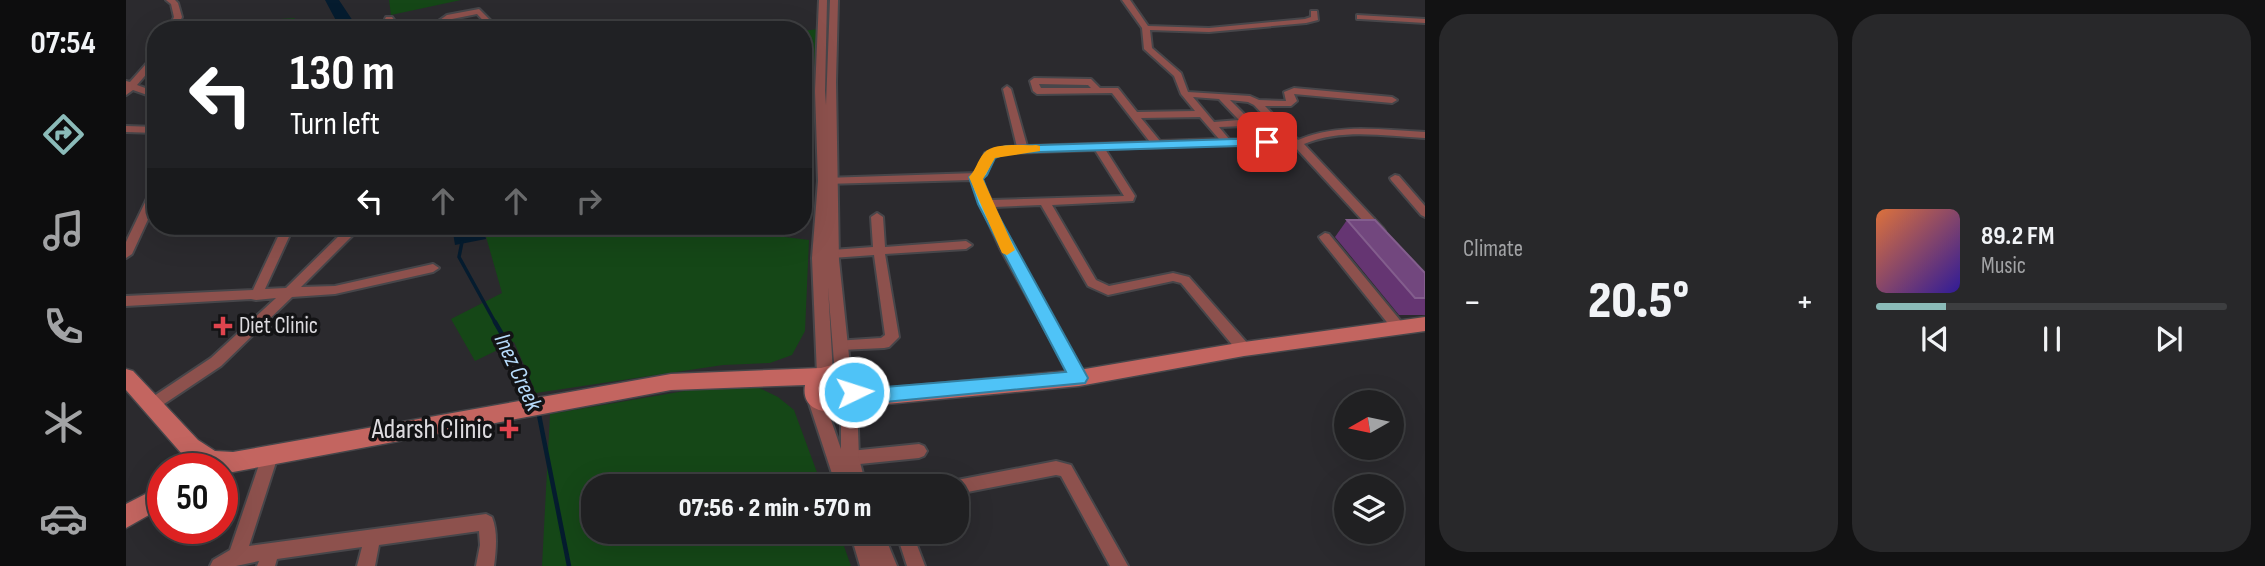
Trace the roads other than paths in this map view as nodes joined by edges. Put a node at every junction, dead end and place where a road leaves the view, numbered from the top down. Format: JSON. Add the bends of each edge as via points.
{"nodes":[{"id":1,"x":170,"y":0,"type":"edge"},
{"id":2,"x":823,"y":0,"type":"edge"},
{"id":3,"x":834,"y":0,"type":"edge"},
{"id":4,"x":1126,"y":0,"type":"edge"},
{"id":5,"x":1314,"y":13,"type":"dead end"},
{"id":6,"x":1360,"y":17,"type":"dead end"},
{"id":7,"x":176,"y":21,"type":"edge"},
{"id":8,"x":444,"y":21,"type":"edge"},
{"id":9,"x":488,"y":21,"type":"edge"},
{"id":10,"x":1425,"y":21,"type":"edge"},
{"id":11,"x":1146,"y":28,"type":"junction"},
{"id":12,"x":147,"y":67,"type":"edge"},
{"id":13,"x":128,"y":87,"type":"edge"},
{"id":14,"x":1007,"y":89,"type":"dead end"},
{"id":15,"x":1098,"y":91,"type":"junction"},
{"id":16,"x":147,"y":92,"type":"edge"},
{"id":17,"x":1185,"y":94,"type":"junction"},
{"id":18,"x":1222,"y":96,"type":"junction"},
{"id":19,"x":1392,"y":100,"type":"dead end"},
{"id":20,"x":1257,"y":103,"type":"junction"},
{"id":21,"x":1202,"y":114,"type":"junction"},
{"id":22,"x":1133,"y":115,"type":"junction"},
{"id":23,"x":1211,"y":125,"type":"junction"},
{"id":24,"x":126,"y":129,"type":"edge"},
{"id":25,"x":147,"y":130,"type":"edge"},
{"id":26,"x":1425,"y":135,"type":"edge"},
{"id":27,"x":1227,"y":142,"type":"junction"},
{"id":28,"x":1157,"y":144,"type":"junction"},
{"id":29,"x":1297,"y":144,"type":"junction"},
{"id":30,"x":1098,"y":146,"type":"junction"},
{"id":31,"x":1023,"y":149,"type":"junction"},
{"id":32,"x":975,"y":177,"type":"junction"},
{"id":33,"x":1395,"y":178,"type":"dead end"},
{"id":34,"x":829,"y":181,"type":"junction"},
{"id":35,"x":1045,"y":203,"type":"junction"},
{"id":36,"x":985,"y":204,"type":"junction"},
{"id":37,"x":1425,"y":213,"type":"edge"},
{"id":38,"x":147,"y":216,"type":"edge"},
{"id":39,"x":877,"y":217,"type":"dead end"},
{"id":40,"x":284,"y":235,"type":"edge"},
{"id":41,"x":346,"y":235,"type":"edge"},
{"id":42,"x":1325,"y":237,"type":"dead end"},
{"id":43,"x":1390,"y":242,"type":"edge"},
{"id":44,"x":966,"y":245,"type":"dead end"},
{"id":45,"x":878,"y":252,"type":"junction"},
{"id":46,"x":126,"y":254,"type":"edge"},
{"id":47,"x":832,"y":254,"type":"junction"},
{"id":48,"x":433,"y":268,"type":"dead end"},
{"id":49,"x":287,"y":295,"type":"junction"},
{"id":50,"x":256,"y":296,"type":"junction"},
{"id":51,"x":126,"y":301,"type":"edge"},
{"id":52,"x":1425,"y":324,"type":"edge"},
{"id":53,"x":1399,"y":328,"type":"junction"},
{"id":54,"x":840,"y":345,"type":"junction"},
{"id":55,"x":1244,"y":349,"type":"junction"},
{"id":56,"x":1079,"y":378,"type":"junction"},
{"id":57,"x":127,"y":379,"type":"edge"},
{"id":58,"x":834,"y":387,"type":"junction"},
{"id":59,"x":153,"y":404,"type":"junction"},
{"id":60,"x":919,"y":451,"type":"dead end"},
{"id":61,"x":196,"y":453,"type":"edge"},
{"id":62,"x":270,"y":456,"type":"junction"},
{"id":63,"x":850,"y":458,"type":"junction"},
{"id":64,"x":238,"y":461,"type":"edge"},
{"id":65,"x":844,"y":474,"type":"edge"},
{"id":66,"x":854,"y":474,"type":"edge"},
{"id":67,"x":969,"y":484,"type":"edge"},
{"id":68,"x":147,"y":505,"type":"edge"},
{"id":69,"x":126,"y":517,"type":"edge"},
{"id":70,"x":372,"y":537,"type":"junction"},
{"id":71,"x":863,"y":544,"type":"edge"},
{"id":72,"x":879,"y":544,"type":"edge"},
{"id":73,"x":908,"y":544,"type":"edge"},
{"id":74,"x":237,"y":556,"type":"junction"},
{"id":75,"x":268,"y":559,"type":"edge"},
{"id":76,"x":219,"y":566,"type":"edge"},
{"id":77,"x":366,"y":566,"type":"edge"},
{"id":78,"x":485,"y":566,"type":"edge"},
{"id":79,"x":870,"y":566,"type":"edge"},
{"id":80,"x":887,"y":566,"type":"edge"},
{"id":81,"x":916,"y":566,"type":"edge"},
{"id":82,"x":1119,"y":566,"type":"edge"}],
"edges":[{"from":1,"to":7,"type":"street"},
{"from":2,"to":34,"type":"street","via":[[820,91]]},
{"from":3,"to":34,"type":"street"},
{"from":4,"to":11,"type":"street"},
{"from":5,"to":11,"type":"street","via":[[1315,18],[1306,21],[1209,30]]},
{"from":6,"to":10,"type":"street"},
{"from":8,"to":9,"type":"street","via":[[479,11]]},
{"from":11,"to":17,"type":"street","via":[[1148,49],[1178,75]]},
{"from":12,"to":13,"type":"street"},
{"from":13,"to":16,"type":"street"},
{"from":14,"to":31,"type":"street"},
{"from":15,"to":15,"type":"street","via":[[1037,91],[1034,81],[1091,82]]},
{"from":15,"to":22,"type":"street","via":[[1115,90]]},
{"from":17,"to":18,"type":"street"},
{"from":17,"to":21,"type":"street"},
{"from":18,"to":20,"type":"street"},
{"from":18,"to":23,"type":"street","via":[[1245,123]]},
{"from":19,"to":20,"type":"street","via":[[1294,91],[1288,92],[1292,100],[1288,104]]},
{"from":20,"to":29,"type":"street"},
{"from":21,"to":22,"type":"street"},
{"from":21,"to":23,"type":"street"},
{"from":22,"to":28,"type":"street"},
{"from":23,"to":27,"type":"street"},
{"from":24,"to":25,"type":"street"},
{"from":26,"to":29,"type":"street","via":[[1318,135]]},
{"from":27,"to":28,"type":"street"},
{"from":27,"to":29,"type":"street"},
{"from":28,"to":30,"type":"street"},
{"from":29,"to":43,"type":"street"},
{"from":30,"to":31,"type":"street"},
{"from":30,"to":35,"type":"street","via":[[1129,200]]},
{"from":31,"to":32,"type":"street","via":[[989,155],[981,175]]},
{"from":32,"to":34,"type":"street"},
{"from":32,"to":36,"type":"street"},
{"from":33,"to":37,"type":"street"},
{"from":34,"to":47,"type":"street"},
{"from":34,"to":58,"type":"street","via":[[819,258]]},
{"from":35,"to":36,"type":"street"},
{"from":35,"to":55,"type":"street","via":[[1092,284],[1108,290],[1173,277],[1185,280]]},
{"from":36,"to":56,"type":"street"},
{"from":38,"to":46,"type":"street"},
{"from":39,"to":45,"type":"street"},
{"from":40,"to":50,"type":"street"},
{"from":41,"to":49,"type":"street"},
{"from":42,"to":53,"type":"street"},
{"from":44,"to":45,"type":"street"},
{"from":45,"to":47,"type":"street"},
{"from":45,"to":54,"type":"street","via":[[892,337],[884,343]]},
{"from":47,"to":54,"type":"street"},
{"from":48,"to":49,"type":"street","via":[[335,290]]},
{"from":49,"to":50,"type":"street"},
{"from":49,"to":59,"type":"street","via":[[221,358]]},
{"from":50,"to":51,"type":"street"},
{"from":52,"to":53,"type":"main road"},
{"from":53,"to":55,"type":"main road"},
{"from":54,"to":58,"type":"street"},
{"from":55,"to":56,"type":"main road"},
{"from":56,"to":58,"type":"main road","via":[[885,394]]},
{"from":57,"to":59,"type":"main road"},
{"from":58,"to":62,"type":"main road","via":[[759,377],[671,382]]},
{"from":58,"to":63,"type":"street"},
{"from":58,"to":65,"type":"street"},
{"from":59,"to":61,"type":"main road"},
{"from":60,"to":63,"type":"street"},
{"from":62,"to":64,"type":"main road"},
{"from":62,"to":74,"type":"street"},
{"from":63,"to":66,"type":"street"},
{"from":67,"to":82,"type":"street","via":[[1066,470]]},
{"from":68,"to":69,"type":"main road"},
{"from":70,"to":75,"type":"street"},
{"from":70,"to":77,"type":"street"},
{"from":70,"to":78,"type":"street","via":[[486,522]]},
{"from":71,"to":79,"type":"street"},
{"from":72,"to":80,"type":"street"},
{"from":73,"to":81,"type":"street"},
{"from":74,"to":75,"type":"street"},
{"from":74,"to":76,"type":"street"}]}
